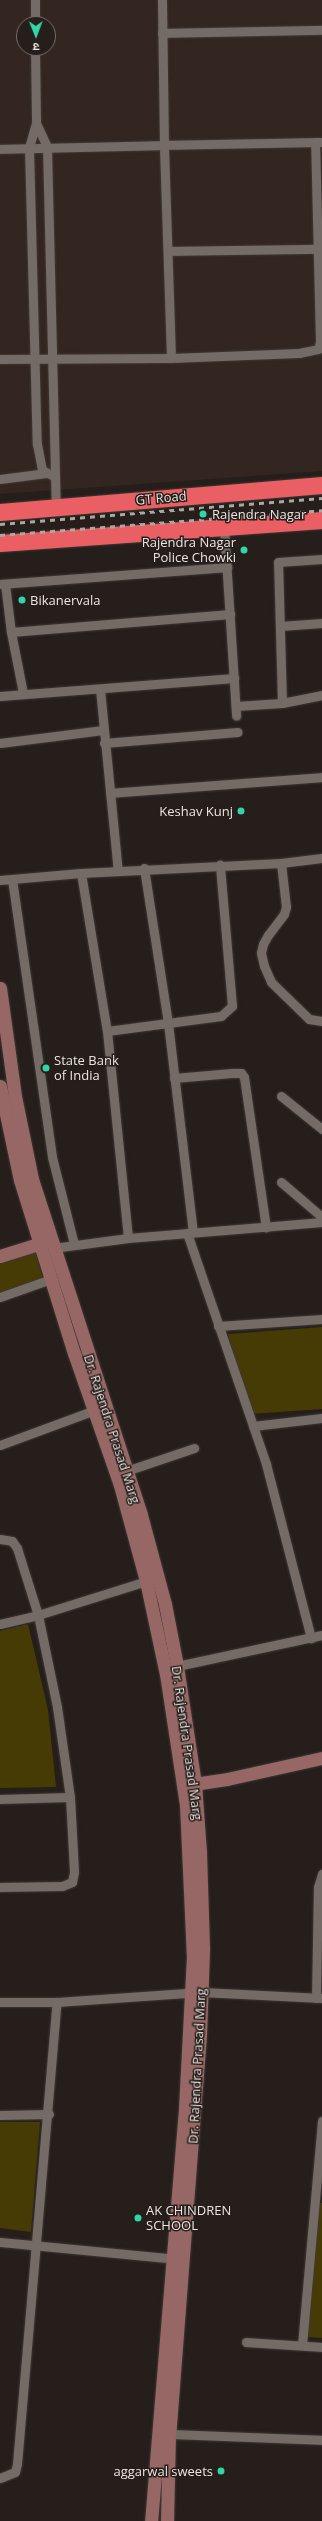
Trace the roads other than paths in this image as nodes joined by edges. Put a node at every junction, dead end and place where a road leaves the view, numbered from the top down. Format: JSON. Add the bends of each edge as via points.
{"nodes":[{"id":1,"x":35,"y":0,"type":"edge"},
{"id":2,"x":162,"y":0,"type":"edge"},
{"id":3,"x":35,"y":16,"type":"edge"},
{"id":4,"x":322,"y":30,"type":"edge"},
{"id":5,"x":162,"y":33,"type":"junction"},
{"id":6,"x":35,"y":56,"type":"edge"},
{"id":7,"x":36,"y":123,"type":"junction"},
{"id":8,"x":318,"y":142,"type":"edge"},
{"id":9,"x":164,"y":145,"type":"junction"},
{"id":10,"x":28,"y":148,"type":"junction"},
{"id":11,"x":47,"y":148,"type":"junction"},
{"id":12,"x":0,"y":149,"type":"edge"},
{"id":13,"x":317,"y":249,"type":"junction"},
{"id":14,"x":168,"y":251,"type":"junction"},
{"id":15,"x":34,"y":358,"type":"junction"},
{"id":16,"x":53,"y":358,"type":"junction"},
{"id":17,"x":171,"y":358,"type":"junction"},
{"id":18,"x":0,"y":359,"type":"edge"},
{"id":19,"x":50,"y":475,"type":"junction"},
{"id":20,"x":0,"y":480,"type":"edge"},
{"id":21,"x":322,"y":485,"type":"edge"},
{"id":22,"x":56,"y":507,"type":"junction"},
{"id":23,"x":0,"y":512,"type":"edge"},
{"id":24,"x":322,"y":520,"type":"edge"},
{"id":25,"x":224,"y":528,"type":"junction"},
{"id":26,"x":0,"y":543,"type":"edge"},
{"id":27,"x":322,"y":559,"type":"edge"},
{"id":28,"x":227,"y":567,"type":"junction"},
{"id":29,"x":3,"y":584,"type":"edge"},
{"id":30,"x":230,"y":614,"type":"junction"},
{"id":31,"x":322,"y":623,"type":"edge"},
{"id":32,"x":280,"y":626,"type":"junction"},
{"id":33,"x":11,"y":632,"type":"junction"},
{"id":34,"x":234,"y":678,"type":"junction"},
{"id":35,"x":100,"y":688,"type":"junction"},
{"id":36,"x":23,"y":693,"type":"junction"},
{"id":37,"x":322,"y":695,"type":"edge"},
{"id":38,"x":0,"y":696,"type":"edge"},
{"id":39,"x":282,"y":703,"type":"junction"},
{"id":40,"x":236,"y":706,"type":"junction"},
{"id":41,"x":236,"y":716,"type":"dead end"},
{"id":42,"x":103,"y":730,"type":"junction"},
{"id":43,"x":238,"y":732,"type":"dead end"},
{"id":44,"x":0,"y":743,"type":"edge"},
{"id":45,"x":104,"y":743,"type":"junction"},
{"id":46,"x":322,"y":778,"type":"edge"},
{"id":47,"x":110,"y":793,"type":"junction"},
{"id":48,"x":322,"y":858,"type":"edge"},
{"id":49,"x":281,"y":863,"type":"junction"},
{"id":50,"x":220,"y":865,"type":"junction"},
{"id":51,"x":144,"y":868,"type":"junction"},
{"id":52,"x":118,"y":871,"type":"junction"},
{"id":53,"x":82,"y":873,"type":"junction"},
{"id":54,"x":12,"y":879,"type":"junction"},
{"id":55,"x":0,"y":880,"type":"edge"},
{"id":56,"x":0,"y":988,"type":"edge"},
{"id":57,"x":322,"y":1021,"type":"edge"},
{"id":58,"x":168,"y":1023,"type":"junction"},
{"id":59,"x":107,"y":1031,"type":"junction"},
{"id":60,"x":174,"y":1078,"type":"junction"},
{"id":61,"x":0,"y":1086,"type":"edge"},
{"id":62,"x":281,"y":1096,"type":"dead end"},
{"id":63,"x":322,"y":1129,"type":"edge"},
{"id":64,"x":281,"y":1182,"type":"dead end"},
{"id":65,"x":322,"y":1217,"type":"edge"},
{"id":66,"x":322,"y":1222,"type":"edge"},
{"id":67,"x":266,"y":1227,"type":"junction"},
{"id":68,"x":190,"y":1233,"type":"junction"},
{"id":69,"x":128,"y":1238,"type":"junction"},
{"id":70,"x":46,"y":1241,"type":"junction"},
{"id":71,"x":74,"y":1244,"type":"junction"},
{"id":72,"x":0,"y":1251,"type":"edge"},
{"id":73,"x":0,"y":1256,"type":"edge"},
{"id":74,"x":51,"y":1279,"type":"junction"},
{"id":75,"x":0,"y":1297,"type":"edge"},
{"id":76,"x":322,"y":1319,"type":"edge"},
{"id":77,"x":218,"y":1326,"type":"junction"},
{"id":78,"x":100,"y":1409,"type":"junction"},
{"id":79,"x":322,"y":1418,"type":"edge"},
{"id":80,"x":253,"y":1426,"type":"junction"},
{"id":81,"x":0,"y":1445,"type":"edge"},
{"id":82,"x":194,"y":1448,"type":"dead end"},
{"id":83,"x":126,"y":1471,"type":"junction"},
{"id":84,"x":0,"y":1539,"type":"edge"},
{"id":85,"x":152,"y":1579,"type":"junction"},
{"id":86,"x":38,"y":1615,"type":"junction"},
{"id":87,"x":0,"y":1624,"type":"edge"},
{"id":88,"x":322,"y":1635,"type":"edge"},
{"id":89,"x":311,"y":1638,"type":"junction"},
{"id":90,"x":177,"y":1666,"type":"junction"},
{"id":91,"x":322,"y":1758,"type":"edge"},
{"id":92,"x":189,"y":1785,"type":"junction"},
{"id":93,"x":70,"y":1797,"type":"junction"},
{"id":94,"x":0,"y":1799,"type":"edge"},
{"id":95,"x":322,"y":1874,"type":"edge"},
{"id":96,"x":0,"y":1887,"type":"edge"},
{"id":97,"x":196,"y":1993,"type":"junction"},
{"id":98,"x":319,"y":1998,"type":"edge"},
{"id":99,"x":0,"y":2002,"type":"edge"},
{"id":100,"x":57,"y":2002,"type":"junction"},
{"id":101,"x":49,"y":2114,"type":"junction"},
{"id":102,"x":0,"y":2115,"type":"edge"},
{"id":103,"x":322,"y":2121,"type":"edge"},
{"id":104,"x":319,"y":2198,"type":"edge"},
{"id":105,"x":0,"y":2242,"type":"edge"},
{"id":106,"x":36,"y":2246,"type":"junction"},
{"id":107,"x":178,"y":2259,"type":"junction"},
{"id":108,"x":246,"y":2342,"type":"dead end"},
{"id":109,"x":302,"y":2346,"type":"junction"},
{"id":110,"x":322,"y":2347,"type":"edge"},
{"id":111,"x":169,"y":2434,"type":"junction"},
{"id":112,"x":322,"y":2440,"type":"edge"},
{"id":113,"x":0,"y":2478,"type":"edge"},
{"id":114,"x":151,"y":2521,"type":"edge"},
{"id":115,"x":167,"y":2521,"type":"edge"}],
"edges":[{"from":1,"to":3,"type":"street"},
{"from":2,"to":5,"type":"street"},
{"from":4,"to":5,"type":"street"},
{"from":5,"to":9,"type":"street"},
{"from":6,"to":7,"type":"street"},
{"from":7,"to":10,"type":"street"},
{"from":7,"to":11,"type":"street"},
{"from":8,"to":9,"type":"street"},
{"from":8,"to":13,"type":"street"},
{"from":9,"to":11,"type":"street"},
{"from":9,"to":14,"type":"street"},
{"from":10,"to":11,"type":"street"},
{"from":10,"to":12,"type":"street"},
{"from":10,"to":15,"type":"street"},
{"from":11,"to":16,"type":"street"},
{"from":13,"to":14,"type":"street"},
{"from":13,"to":17,"type":"street","via":[[318,349],[299,354]]},
{"from":14,"to":17,"type":"street"},
{"from":15,"to":16,"type":"street"},
{"from":15,"to":18,"type":"street"},
{"from":15,"to":19,"type":"street","via":[[38,462],[42,470]]},
{"from":16,"to":17,"type":"street"},
{"from":16,"to":19,"type":"street"},
{"from":19,"to":20,"type":"street"},
{"from":19,"to":22,"type":"street"},
{"from":21,"to":22,"type":"highway","name":"GT Road"},
{"from":22,"to":23,"type":"highway","name":"GT Road"},
{"from":24,"to":25,"type":"highway"},
{"from":25,"to":26,"type":"highway"},
{"from":25,"to":28,"type":"street"},
{"from":27,"to":32,"type":"street","via":[[278,562]]},
{"from":28,"to":29,"type":"street"},
{"from":28,"to":30,"type":"street"},
{"from":29,"to":33,"type":"street"},
{"from":30,"to":33,"type":"street"},
{"from":30,"to":34,"type":"street"},
{"from":31,"to":32,"type":"street"},
{"from":32,"to":39,"type":"street"},
{"from":33,"to":36,"type":"street"},
{"from":34,"to":35,"type":"street"},
{"from":34,"to":40,"type":"street"},
{"from":35,"to":36,"type":"street"},
{"from":35,"to":42,"type":"street"},
{"from":36,"to":38,"type":"street"},
{"from":37,"to":39,"type":"street"},
{"from":39,"to":40,"type":"street"},
{"from":40,"to":41,"type":"street"},
{"from":42,"to":44,"type":"street"},
{"from":42,"to":45,"type":"street"},
{"from":43,"to":45,"type":"street"},
{"from":45,"to":47,"type":"street"},
{"from":46,"to":47,"type":"street"},
{"from":47,"to":52,"type":"street"},
{"from":48,"to":49,"type":"street"},
{"from":49,"to":50,"type":"street"},
{"from":49,"to":57,"type":"street","via":[[286,907],[263,944],[261,953],[264,966],[271,982],[309,1019]]},
{"from":50,"to":51,"type":"street"},
{"from":50,"to":58,"type":"street","via":[[232,1006],[221,1016]]},
{"from":51,"to":52,"type":"street"},
{"from":51,"to":58,"type":"street"},
{"from":52,"to":53,"type":"street"},
{"from":53,"to":54,"type":"street"},
{"from":53,"to":59,"type":"street"},
{"from":54,"to":55,"type":"street"},
{"from":54,"to":71,"type":"street","via":[[52,1157]]},
{"from":56,"to":70,"type":"main road","name":"Dr. Rajendra Prasad Marg","via":[[16,1096]]},
{"from":58,"to":59,"type":"street"},
{"from":58,"to":60,"type":"street"},
{"from":59,"to":69,"type":"street"},
{"from":60,"to":67,"type":"street","via":[[232,1073],[241,1073],[244,1077]]},
{"from":60,"to":68,"type":"street"},
{"from":61,"to":70,"type":"main road","name":"Dr. Rajendra Prasad Marg","via":[[20,1180]]},
{"from":62,"to":63,"type":"street"},
{"from":64,"to":65,"type":"street"},
{"from":66,"to":67,"type":"street"},
{"from":67,"to":68,"type":"street"},
{"from":68,"to":69,"type":"street"},
{"from":68,"to":77,"type":"street"},
{"from":69,"to":71,"type":"street"},
{"from":70,"to":71,"type":"street"},
{"from":70,"to":72,"type":"main road"},
{"from":70,"to":73,"type":"main road"},
{"from":70,"to":74,"type":"main road","name":"Dr. Rajendra Prasad Marg"},
{"from":70,"to":78,"type":"main road","name":"Dr. Rajendra Prasad Marg"},
{"from":74,"to":75,"type":"street"},
{"from":74,"to":78,"type":"main road","name":"Dr. Rajendra Prasad Marg"},
{"from":76,"to":77,"type":"street"},
{"from":77,"to":80,"type":"street"},
{"from":78,"to":81,"type":"street"},
{"from":78,"to":83,"type":"main road","name":"Dr. Rajendra Prasad Marg"},
{"from":78,"to":85,"type":"main road","name":"Dr. Rajendra Prasad Marg","via":[[120,1485]]},
{"from":79,"to":80,"type":"street"},
{"from":80,"to":89,"type":"street","via":[[289,1549]]},
{"from":82,"to":83,"type":"street"},
{"from":83,"to":85,"type":"main road","name":"Dr. Rajendra Prasad Marg"},
{"from":84,"to":86,"type":"street","via":[[12,1541],[18,1548]]},
{"from":85,"to":86,"type":"street"},
{"from":85,"to":90,"type":"main road","name":"Dr. Rajendra Prasad Marg"},
{"from":85,"to":92,"type":"main road","name":"Dr. Rajendra Prasad Marg","via":[[166,1674]]},
{"from":86,"to":87,"type":"street"},
{"from":86,"to":93,"type":"street","via":[[57,1707]]},
{"from":88,"to":89,"type":"street"},
{"from":89,"to":90,"type":"street"},
{"from":90,"to":92,"type":"main road","name":"Dr. Rajendra Prasad Marg"},
{"from":91,"to":92,"type":"main road"},
{"from":92,"to":97,"type":"main road","name":"Dr. Rajendra Prasad Marg"},
{"from":93,"to":94,"type":"street"},
{"from":93,"to":96,"type":"street","via":[[74,1872],[72,1882],[62,1886]]},
{"from":95,"to":98,"type":"street","via":[[318,1887]]},
{"from":97,"to":98,"type":"street"},
{"from":97,"to":100,"type":"street"},
{"from":97,"to":107,"type":"main road","name":"Dr. Rajendra Prasad Marg","via":[[185,2109]]},
{"from":99,"to":100,"type":"street"},
{"from":100,"to":101,"type":"street"},
{"from":101,"to":102,"type":"street"},
{"from":101,"to":106,"type":"street"},
{"from":103,"to":104,"type":"street"},
{"from":104,"to":109,"type":"street"},
{"from":105,"to":106,"type":"street"},
{"from":106,"to":107,"type":"street"},
{"from":106,"to":113,"type":"street","via":[[17,2464],[15,2472]]},
{"from":107,"to":111,"type":"main road","name":"Dr. Rajendra Prasad Marg"},
{"from":107,"to":114,"type":"main road","name":"Dr. Rajendra Prasad Marg"},
{"from":108,"to":109,"type":"street"},
{"from":109,"to":110,"type":"street"},
{"from":111,"to":112,"type":"street"},
{"from":111,"to":115,"type":"main road","name":"Dr. Rajendra Prasad Marg"}]}
